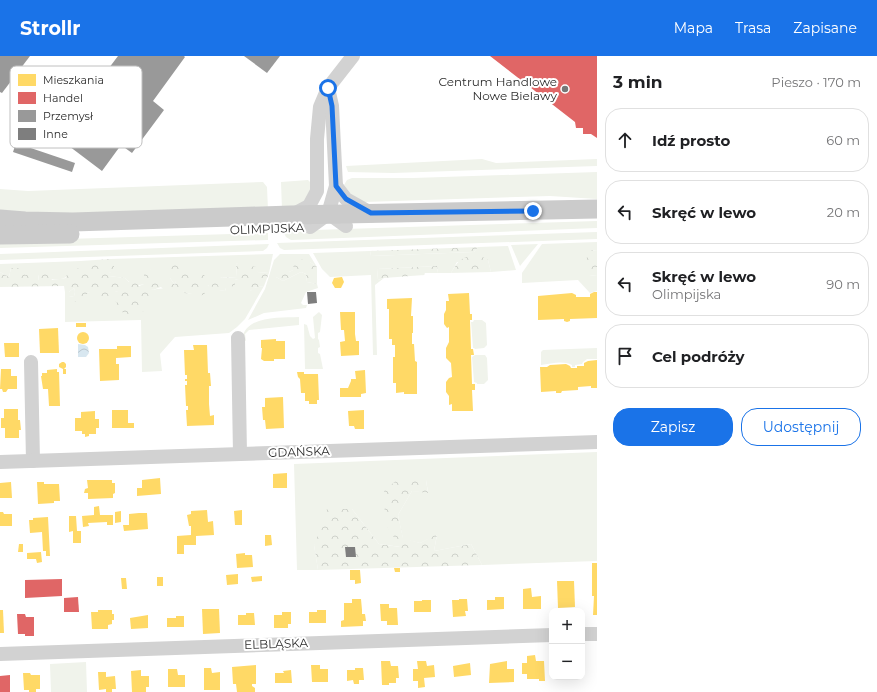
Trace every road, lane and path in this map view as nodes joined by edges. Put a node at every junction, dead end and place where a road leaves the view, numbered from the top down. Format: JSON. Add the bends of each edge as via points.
{"nodes":[{"id":1,"x":353,"y":56,"type":"edge"},
{"id":2,"x":328,"y":88,"type":"junction"},
{"id":3,"x":336,"y":186,"type":"junction"},
{"id":4,"x":317,"y":191,"type":"junction"},
{"id":5,"x":597,"y":209,"type":"edge"},
{"id":6,"x":533,"y":211,"type":"junction"},
{"id":7,"x":371,"y":213,"type":"junction"},
{"id":8,"x":328,"y":214,"type":"junction"},
{"id":9,"x":292,"y":215,"type":"junction"},
{"id":10,"x":0,"y":219,"type":"edge"},
{"id":11,"x":346,"y":226,"type":"junction"},
{"id":12,"x":310,"y":227,"type":"junction"},
{"id":13,"x":0,"y":235,"type":"edge"},
{"id":14,"x":238,"y":338,"type":"dead end"},
{"id":15,"x":30,"y":362,"type":"dead end"},
{"id":16,"x":597,"y":442,"type":"edge"},
{"id":17,"x":240,"y":454,"type":"junction"},
{"id":18,"x":33,"y":461,"type":"junction"},
{"id":19,"x":0,"y":462,"type":"edge"},
{"id":20,"x":585,"y":634,"type":"edge"},
{"id":21,"x":597,"y":634,"type":"edge"},
{"id":22,"x":549,"y":635,"type":"edge"},
{"id":23,"x":0,"y":654,"type":"edge"}],
"edges":[{"from":1,"to":2,"type":"street"},
{"from":2,"to":3,"type":"street","via":[[332,106]]},
{"from":2,"to":4,"type":"street","via":[[319,112]]},
{"from":3,"to":7,"type":"street","via":[[346,199]]},
{"from":3,"to":8,"type":"street"},
{"from":4,"to":8,"type":"street"},
{"from":4,"to":9,"type":"street","via":[[309,206]]},
{"from":5,"to":6,"type":"main road","name":"OLIMPIJSKA"},
{"from":6,"to":7,"type":"main road","name":"OLIMPIJSKA"},
{"from":6,"to":11,"type":"main road","name":"OLIMPIJSKA"},
{"from":7,"to":8,"type":"main road","name":"OLIMPIJSKA"},
{"from":8,"to":9,"type":"main road","name":"OLIMPIJSKA"},
{"from":8,"to":11,"type":"street"},
{"from":8,"to":12,"type":"street"},
{"from":9,"to":10,"type":"main road","name":"OLIMPIJSKA","via":[[73,222]]},
{"from":11,"to":12,"type":"main road","name":"OLIMPIJSKA"},
{"from":12,"to":13,"type":"main road","name":"OLIMPIJSKA"},
{"from":14,"to":17,"type":"street"},
{"from":15,"to":18,"type":"street"},
{"from":16,"to":17,"type":"street","name":"GDAŃSKA"},
{"from":17,"to":18,"type":"street","name":"GDAŃSKA"},
{"from":18,"to":19,"type":"street","name":"GDAŃSKA"},
{"from":20,"to":21,"type":"street"},
{"from":22,"to":23,"type":"street","name":"ELBLĄSKA"}]}
